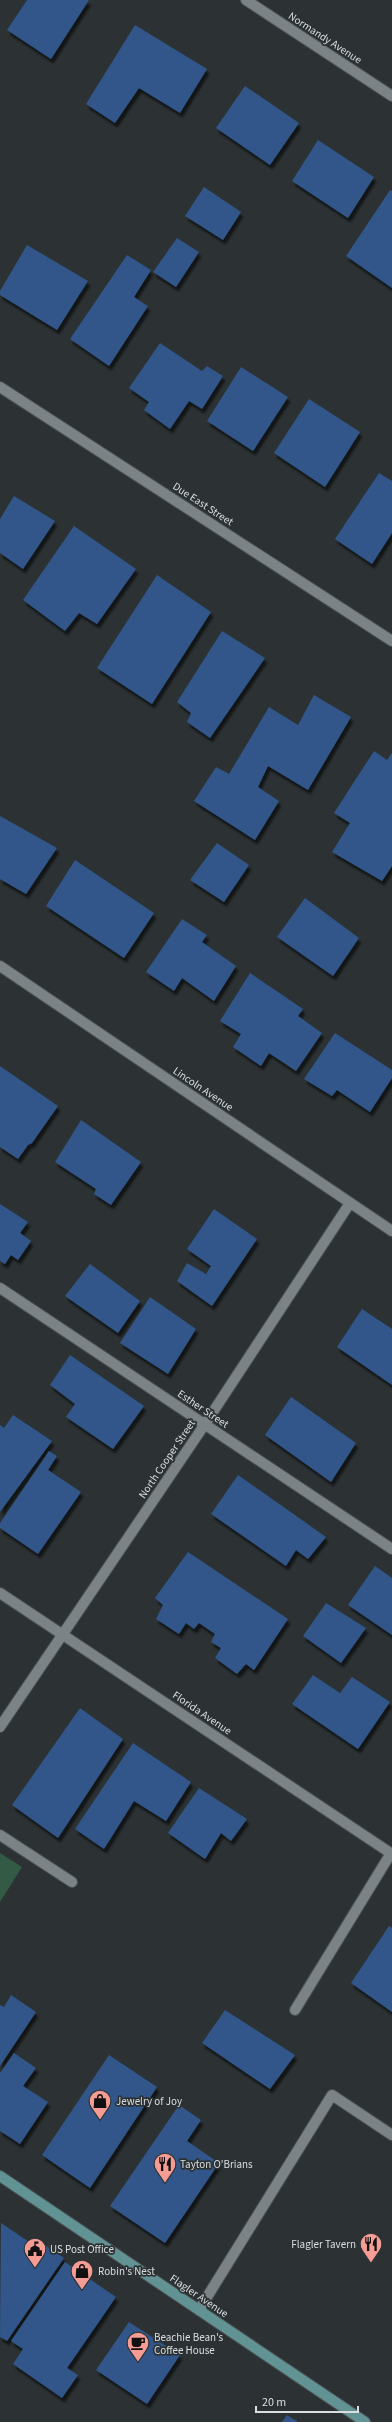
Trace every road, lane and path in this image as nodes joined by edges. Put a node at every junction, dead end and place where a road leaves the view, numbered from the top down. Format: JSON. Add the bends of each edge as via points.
{"nodes":[{"id":1,"x":246,"y":0,"type":"edge"},
{"id":2,"x":392,"y":96,"type":"edge"},
{"id":3,"x":0,"y":387,"type":"edge"},
{"id":4,"x":392,"y":641,"type":"edge"},
{"id":5,"x":0,"y":966,"type":"edge"},
{"id":6,"x":350,"y":1204,"type":"junction"},
{"id":7,"x":392,"y":1231,"type":"edge"},
{"id":8,"x":0,"y":1288,"type":"edge"},
{"id":9,"x":205,"y":1424,"type":"junction"},
{"id":10,"x":392,"y":1549,"type":"edge"},
{"id":11,"x":0,"y":1593,"type":"edge"},
{"id":12,"x":63,"y":1635,"type":"junction"},
{"id":13,"x":0,"y":1727,"type":"edge"},
{"id":14,"x":0,"y":1835,"type":"edge"},
{"id":15,"x":392,"y":1853,"type":"edge"},
{"id":16,"x":72,"y":1882,"type":"dead end"},
{"id":17,"x":295,"y":2010,"type":"dead end"},
{"id":18,"x":392,"y":2135,"type":"edge"},
{"id":19,"x":0,"y":2176,"type":"edge"},
{"id":20,"x":199,"y":2310,"type":"junction"},
{"id":21,"x":365,"y":2422,"type":"edge"}],
"edges":[{"from":1,"to":2,"type":"street","name":"Normandy Avenue"},
{"from":3,"to":4,"type":"street","name":"Due East Street"},
{"from":5,"to":6,"type":"street","name":"Lincoln Avenue"},
{"from":6,"to":7,"type":"street","name":"Lincoln Avenue"},
{"from":6,"to":9,"type":"street","name":"North Cooper Street"},
{"from":8,"to":9,"type":"street","name":"Esther Street"},
{"from":9,"to":10,"type":"street","name":"Esther Street"},
{"from":9,"to":12,"type":"street","name":"North Cooper Street"},
{"from":11,"to":12,"type":"street","name":"Florida Avenue"},
{"from":12,"to":13,"type":"street","name":"North Cooper Street"},
{"from":12,"to":15,"type":"street","name":"Florida Avenue"},
{"from":14,"to":16,"type":"street"},
{"from":15,"to":17,"type":"street"},
{"from":18,"to":20,"type":"street","via":[[332,2095]]},
{"from":19,"to":20,"type":"street","name":"Flagler Avenue"},
{"from":20,"to":21,"type":"street","name":"Flagler Avenue"}]}
